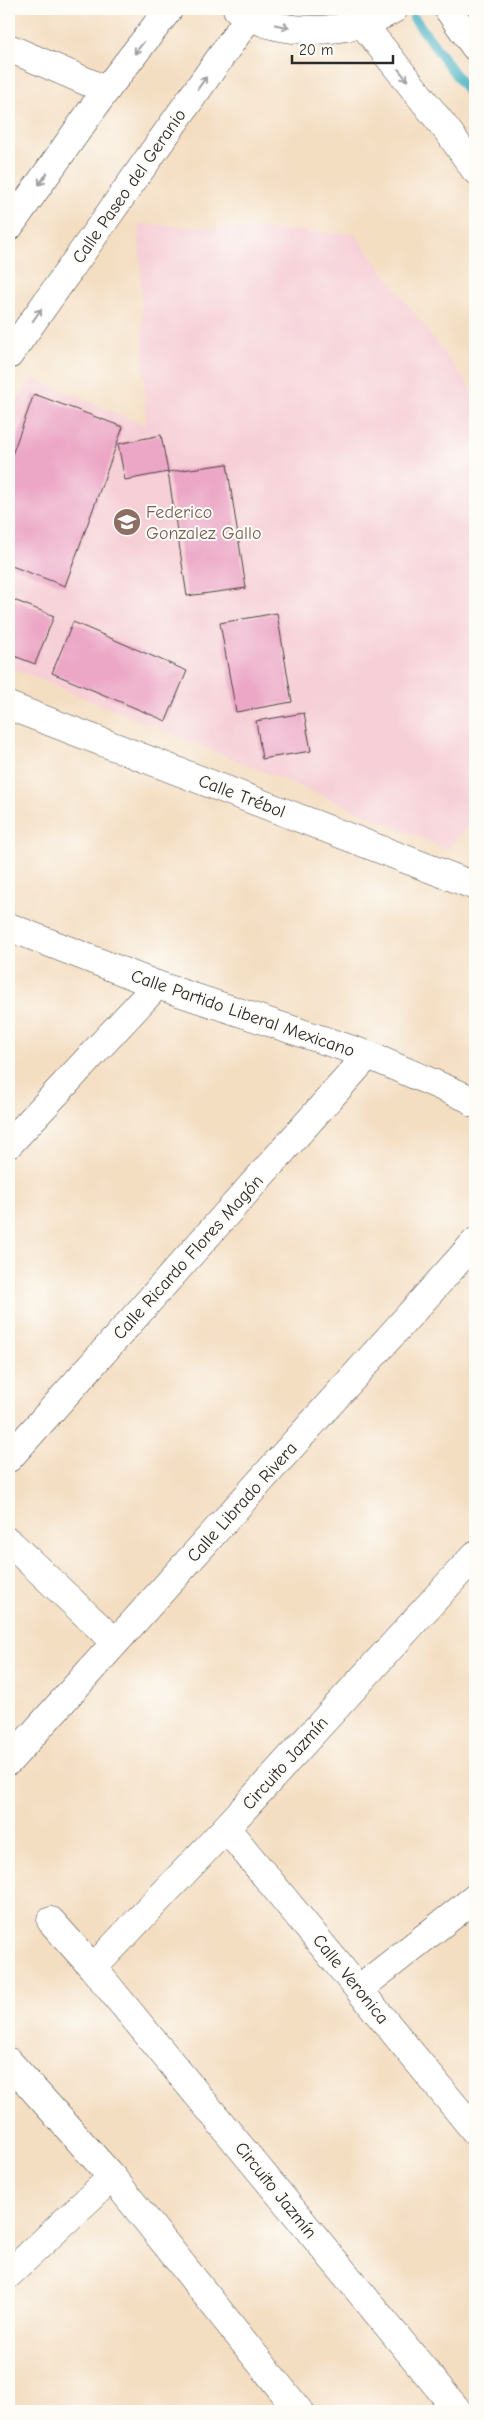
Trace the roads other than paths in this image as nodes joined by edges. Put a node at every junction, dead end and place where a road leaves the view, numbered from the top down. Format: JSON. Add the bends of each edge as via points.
{"nodes":[{"id":1,"x":169,"y":9,"type":"edge"},
{"id":2,"x":394,"y":9,"type":"edge"},
{"id":3,"x":448,"y":9,"type":"edge"},
{"id":4,"x":243,"y":13,"type":"edge"},
{"id":5,"x":362,"y":23,"type":"junction"},
{"id":6,"x":9,"y":48,"type":"edge"},
{"id":7,"x":475,"y":48,"type":"edge"},
{"id":8,"x":106,"y":90,"type":"junction"},
{"id":9,"x":475,"y":170,"type":"edge"},
{"id":10,"x":9,"y":227,"type":"edge"},
{"id":11,"x":9,"y":355,"type":"edge"},
{"id":12,"x":9,"y":706,"type":"edge"},
{"id":13,"x":475,"y":886,"type":"edge"},
{"id":14,"x":9,"y":927,"type":"edge"},
{"id":15,"x":157,"y":985,"type":"junction"},
{"id":16,"x":368,"y":1056,"type":"junction"},
{"id":17,"x":475,"y":1104,"type":"edge"},
{"id":18,"x":9,"y":1144,"type":"edge"},
{"id":19,"x":475,"y":1242,"type":"edge"},
{"id":20,"x":9,"y":1458,"type":"edge"},
{"id":21,"x":9,"y":1542,"type":"edge"},
{"id":22,"x":473,"y":1563,"type":"edge"},
{"id":23,"x":116,"y":1642,"type":"junction"},
{"id":24,"x":9,"y":1761,"type":"edge"},
{"id":25,"x":226,"y":1828,"type":"junction"},
{"id":26,"x":475,"y":1898,"type":"edge"},
{"id":27,"x":51,"y":1921,"type":"dead end"},
{"id":28,"x":93,"y":1968,"type":"junction"},
{"id":29,"x":359,"y":1990,"type":"junction"},
{"id":30,"x":9,"y":2062,"type":"edge"},
{"id":31,"x":475,"y":2131,"type":"edge"},
{"id":32,"x":112,"y":2176,"type":"junction"},
{"id":33,"x":9,"y":2274,"type":"edge"},
{"id":34,"x":299,"y":2411,"type":"edge"},
{"id":35,"x":458,"y":2411,"type":"edge"}],
"edges":[{"from":1,"to":8,"type":"street","one_way":true},
{"from":2,"to":5,"type":"street","name":"Calle Paseo del Geranio"},
{"from":3,"to":7,"type":"street"},
{"from":4,"to":5,"type":"street","name":"Calle Paseo del Geranio","one_way":true,"via":[[284,27],[310,30]]},
{"from":11,"to":4,"type":"street","name":"Calle Paseo del Geranio","one_way":true},
{"from":5,"to":9,"type":"street","one_way":true},
{"from":6,"to":8,"type":"street"},
{"from":8,"to":10,"type":"street","one_way":true},
{"from":12,"to":13,"type":"street","name":"Calle Trébol"},
{"from":14,"to":15,"type":"street","name":"Calle Partido Liberal Mexicano"},
{"from":15,"to":16,"type":"street","name":"Calle Partido Liberal Mexicano"},
{"from":15,"to":18,"type":"street"},
{"from":16,"to":17,"type":"street","name":"Calle Partido Liberal Mexicano","via":[[470,1099]]},
{"from":16,"to":20,"type":"street","name":"Calle Ricardo Flores Magón"},
{"from":19,"to":23,"type":"street","name":"Calle Librado Rivera"},
{"from":21,"to":23,"type":"street"},
{"from":22,"to":25,"type":"street","name":"Circuito Jazmín"},
{"from":23,"to":24,"type":"street","name":"Calle Librado Rivera"},
{"from":25,"to":28,"type":"street","name":"Circuito Jazmín"},
{"from":25,"to":29,"type":"street","name":"Calle Veronica"},
{"from":26,"to":29,"type":"street"},
{"from":27,"to":28,"type":"street","name":"Circuito Jazmín"},
{"from":28,"to":35,"type":"street","name":"Circuito Jazmín"},
{"from":29,"to":31,"type":"street","name":"Calle Veronica"},
{"from":30,"to":32,"type":"street"},
{"from":32,"to":33,"type":"street"},
{"from":32,"to":34,"type":"street"}]}
